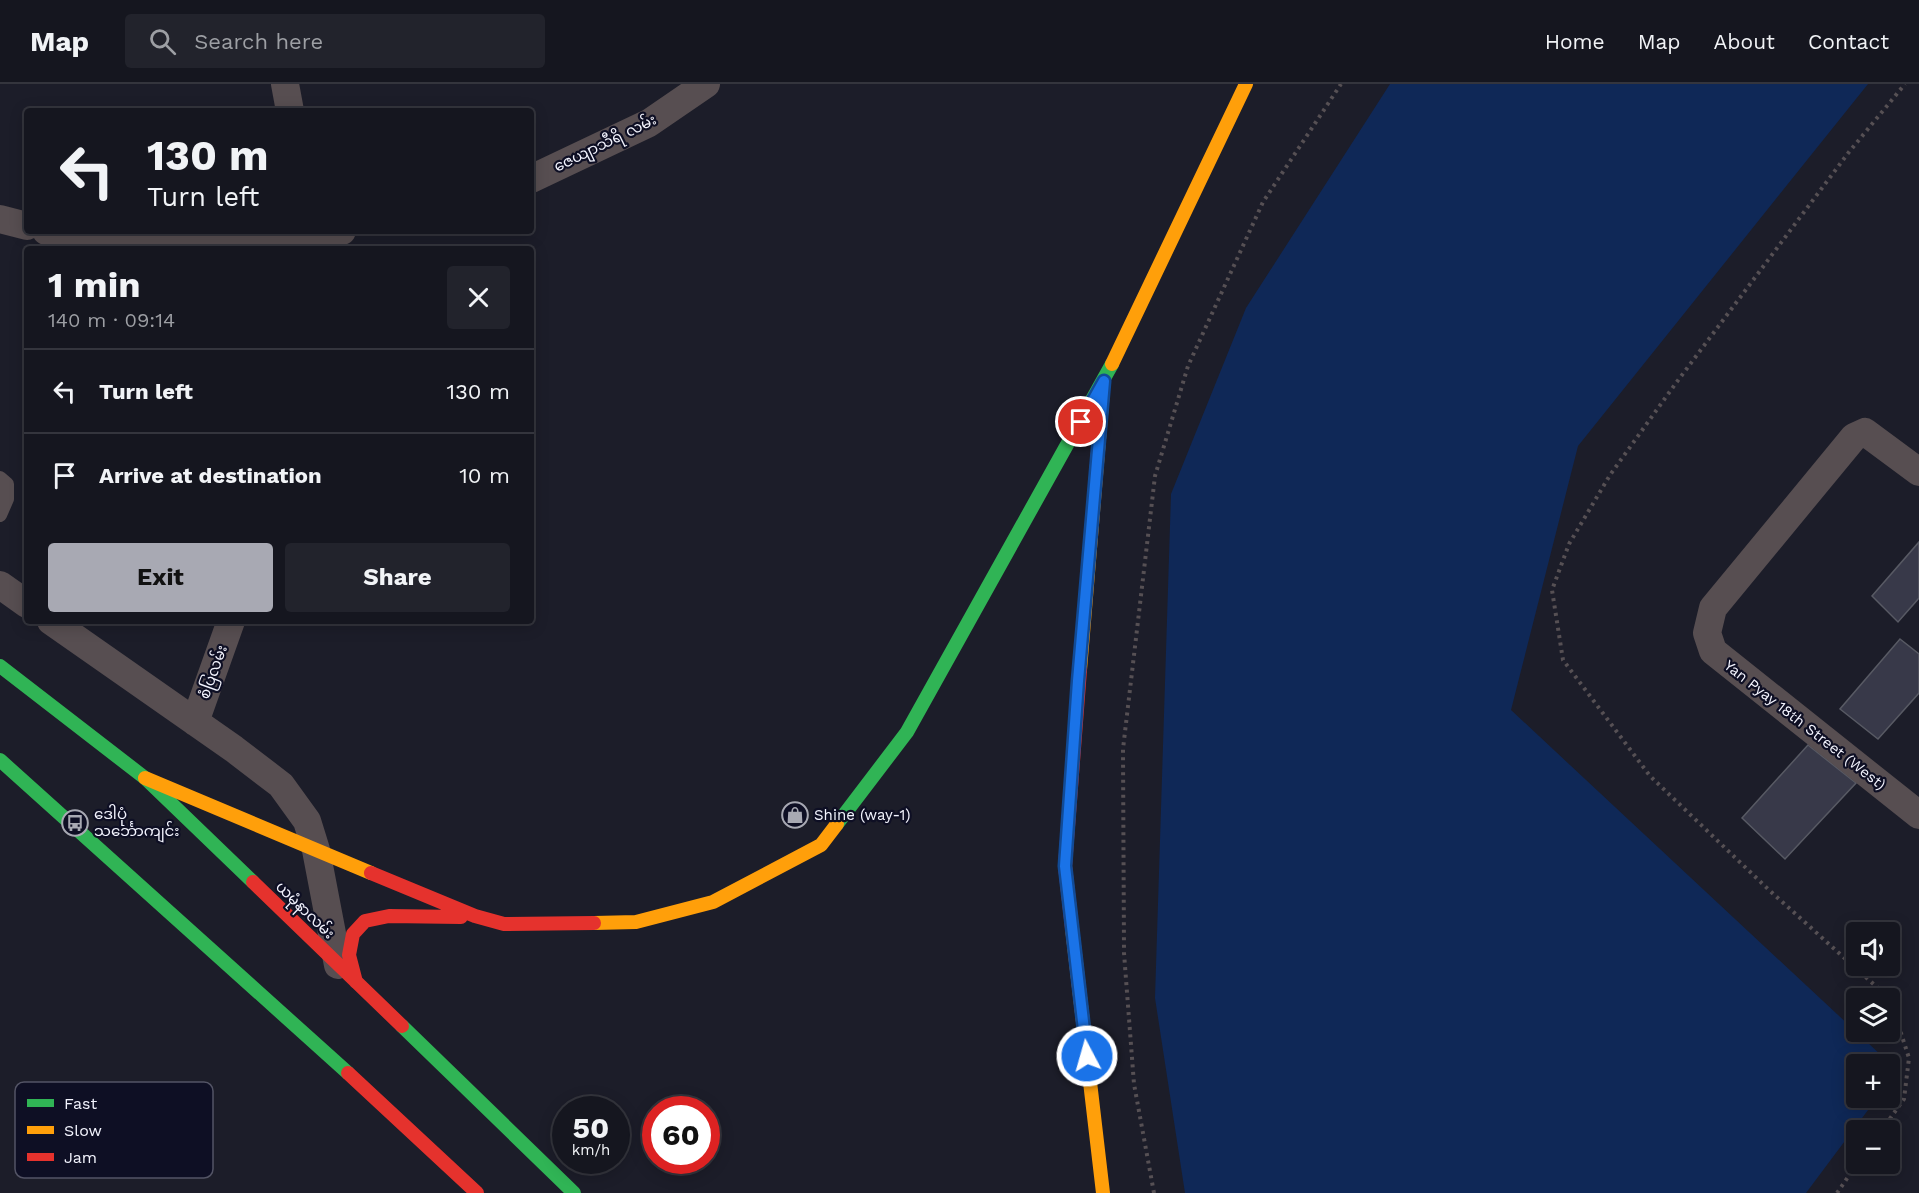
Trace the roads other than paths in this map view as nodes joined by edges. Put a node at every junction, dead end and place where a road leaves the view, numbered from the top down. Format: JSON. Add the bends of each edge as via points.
{"nodes":[{"id":1,"x":285,"y":84,"type":"edge"},
{"id":2,"x":706,"y":84,"type":"edge"},
{"id":3,"x":1246,"y":84,"type":"edge"},
{"id":4,"x":289,"y":108,"type":"edge"},
{"id":5,"x":534,"y":178,"type":"edge"},
{"id":6,"x":0,"y":219,"type":"edge"},
{"id":7,"x":24,"y":225,"type":"edge"},
{"id":8,"x":56,"y":234,"type":"edge"},
{"id":9,"x":321,"y":237,"type":"edge"},
{"id":10,"x":1104,"y":381,"type":"junction"},
{"id":11,"x":1919,"y":472,"type":"edge"},
{"id":12,"x":0,"y":478,"type":"edge"},
{"id":13,"x":0,"y":515,"type":"edge"},
{"id":14,"x":0,"y":585,"type":"edge"},
{"id":15,"x":24,"y":602,"type":"edge"},
{"id":16,"x":55,"y":624,"type":"edge"},
{"id":17,"x":230,"y":624,"type":"edge"},
{"id":18,"x":0,"y":666,"type":"edge"},
{"id":19,"x":195,"y":722,"type":"junction"},
{"id":20,"x":0,"y":760,"type":"edge"},
{"id":21,"x":145,"y":778,"type":"junction"},
{"id":22,"x":1919,"y":815,"type":"edge"},
{"id":23,"x":316,"y":850,"type":"junction"},
{"id":24,"x":475,"y":916,"type":"junction"},
{"id":25,"x":347,"y":974,"type":"junction"},
{"id":26,"x":477,"y":1193,"type":"edge"},
{"id":27,"x":574,"y":1193,"type":"edge"},
{"id":28,"x":1103,"y":1193,"type":"edge"}],
"edges":[{"from":1,"to":4,"type":"street"},
{"from":2,"to":5,"type":"street","name":"ဇေယျာသီရိ လမ်း","via":[[649,123]]},
{"from":3,"to":10,"type":"main road"},
{"from":6,"to":7,"type":"street"},
{"from":8,"to":9,"type":"street"},
{"from":10,"to":24,"type":"main road","via":[[907,732],[821,845],[713,902],[636,922],[504,924]]},
{"from":10,"to":28,"type":"main road","via":[[1065,866]]},
{"from":11,"to":22,"type":"street","name":"Yan Pyay 18th Street (West)","via":[[1865,432],[1854,437],[1713,608],[1707,633],[1713,651]]},
{"from":12,"to":13,"type":"lane","via":[[7,484],[7,499]]},
{"from":14,"to":15,"type":"street"},
{"from":16,"to":19,"type":"street"},
{"from":17,"to":19,"type":"street","name":"စံပြလမ်း"},
{"from":18,"to":21,"type":"main road","name":"ယမုံနာလမ်း"},
{"from":19,"to":23,"type":"street","via":[[281,785],[307,821]]},
{"from":20,"to":26,"type":"main road"},
{"from":21,"to":23,"type":"main road"},
{"from":21,"to":25,"type":"main road","name":"ယမုံနာလမ်း"},
{"from":23,"to":24,"type":"main road"},
{"from":23,"to":25,"type":"street"},
{"from":24,"to":25,"type":"main road","via":[[389,916],[365,921],[353,934]]},
{"from":25,"to":27,"type":"main road","name":"ယမုံနာလမ်း"}]}
